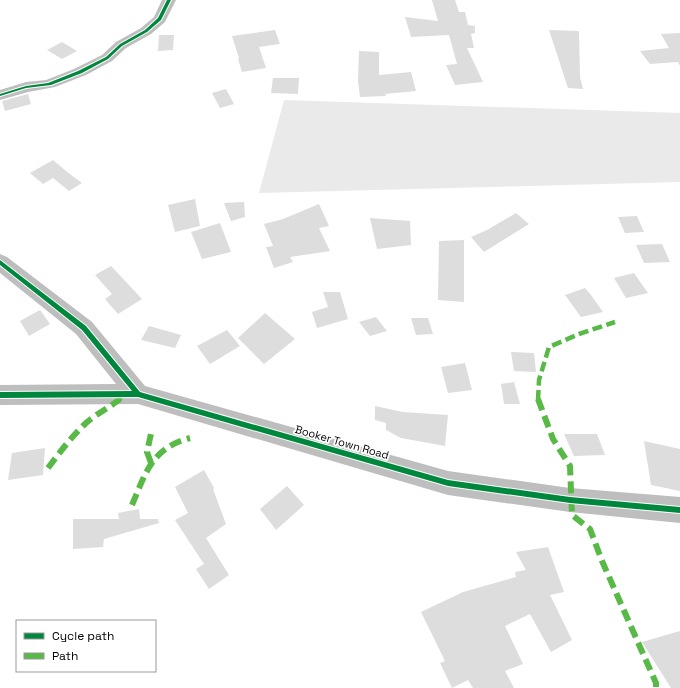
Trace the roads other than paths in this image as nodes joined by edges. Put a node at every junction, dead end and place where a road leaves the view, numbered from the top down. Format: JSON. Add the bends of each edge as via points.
{"nodes":[{"id":1,"x":169,"y":0,"type":"edge"},
{"id":2,"x":0,"y":96,"type":"edge"},
{"id":3,"x":0,"y":262,"type":"edge"},
{"id":4,"x":138,"y":394,"type":"junction"},
{"id":5,"x":0,"y":395,"type":"edge"},
{"id":6,"x":680,"y":510,"type":"edge"}],
"edges":[{"from":1,"to":2,"type":"street","via":[[160,19],[146,31],[120,45],[106,58],[49,84],[26,87]]},
{"from":3,"to":4,"type":"street","via":[[84,328]]},
{"from":4,"to":5,"type":"street","name":"Booker Town Road"},
{"from":4,"to":6,"type":"street","name":"Booker Town Road","via":[[448,483],[570,500]]}]}
